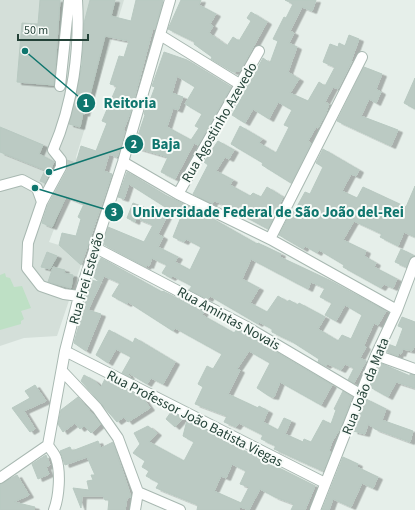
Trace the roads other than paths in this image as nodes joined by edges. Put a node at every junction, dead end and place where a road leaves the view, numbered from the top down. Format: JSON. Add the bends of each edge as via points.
{"nodes":[{"id":1,"x":69,"y":0,"type":"edge"},
{"id":2,"x":77,"y":0,"type":"edge"},
{"id":3,"x":170,"y":0,"type":"edge"},
{"id":4,"x":160,"y":35,"type":"junction"},
{"id":5,"x":259,"y":51,"type":"dead end"},
{"id":6,"x":362,"y":57,"type":"dead end"},
{"id":7,"x":241,"y":85,"type":"junction"},
{"id":8,"x":60,"y":86,"type":"dead end"},
{"id":9,"x":123,"y":162,"type":"junction"},
{"id":10,"x":0,"y":186,"type":"edge"},
{"id":11,"x":178,"y":194,"type":"junction"},
{"id":12,"x":42,"y":202,"type":"junction"},
{"id":13,"x":270,"y":239,"type":"junction"},
{"id":14,"x":94,"y":247,"type":"junction"},
{"id":15,"x":415,"y":262,"type":"edge"},
{"id":16,"x":79,"y":296,"type":"junction"},
{"id":17,"x":397,"y":310,"type":"junction"},
{"id":18,"x":65,"y":351,"type":"junction"},
{"id":19,"x":376,"y":355,"type":"junction"},
{"id":20,"x":415,"y":370,"type":"edge"},
{"id":21,"x":62,"y":372,"type":"junction"},
{"id":22,"x":360,"y":394,"type":"junction"},
{"id":23,"x":48,"y":445,"type":"junction"},
{"id":24,"x":0,"y":478,"type":"edge"},
{"id":25,"x":325,"y":484,"type":"junction"},
{"id":26,"x":138,"y":492,"type":"junction"},
{"id":27,"x":54,"y":510,"type":"edge"},
{"id":28,"x":135,"y":510,"type":"edge"},
{"id":29,"x":180,"y":510,"type":"edge"},
{"id":30,"x":315,"y":510,"type":"edge"}],
"edges":[{"from":1,"to":8,"type":"street"},
{"from":2,"to":12,"type":"street","via":[[75,70],[62,130],[53,150],[61,160],[61,167]]},
{"from":3,"to":4,"type":"street","name":"Rua Frei Estevão"},
{"from":4,"to":7,"type":"street"},
{"from":4,"to":9,"type":"street","name":"Rua Frei Estevão"},
{"from":5,"to":7,"type":"street","name":"Rua Agostinho Azevedo"},
{"from":6,"to":13,"type":"street"},
{"from":7,"to":11,"type":"street","name":"Rua Agostinho Azevedo"},
{"from":9,"to":11,"type":"street"},
{"from":9,"to":14,"type":"street","name":"Rua Frei Estevão"},
{"from":10,"to":12,"type":"street","via":[[22,180],[37,188]]},
{"from":11,"to":13,"type":"street"},
{"from":12,"to":16,"type":"street","via":[[28,243],[27,268],[41,286]]},
{"from":13,"to":17,"type":"street"},
{"from":14,"to":16,"type":"street","name":"Rua Frei Estevão"},
{"from":14,"to":22,"type":"street","name":"Rua Amintas Novais","via":[[245,326]]},
{"from":15,"to":17,"type":"street","name":"Rua João da Mata"},
{"from":16,"to":18,"type":"street","name":"Rua Frei Estevão"},
{"from":17,"to":19,"type":"street","name":"Rua João da Mata"},
{"from":18,"to":21,"type":"street","name":"Rua Frei Estevão"},
{"from":18,"to":25,"type":"street","name":"Rua Professor João Batista Viegas"},
{"from":19,"to":20,"type":"street"},
{"from":19,"to":22,"type":"street","name":"Rua João da Mata"},
{"from":21,"to":23,"type":"street","name":"Rua Frei Estevão"},
{"from":21,"to":26,"type":"street","via":[[109,423],[118,438]]},
{"from":22,"to":25,"type":"street","name":"Rua João da Mata"},
{"from":23,"to":24,"type":"street"},
{"from":23,"to":27,"type":"street","via":[[56,458],[58,478],[59,499]]},
{"from":25,"to":30,"type":"street","name":"Rua João da Mata"},
{"from":26,"to":28,"type":"street"},
{"from":26,"to":29,"type":"street"}]}
